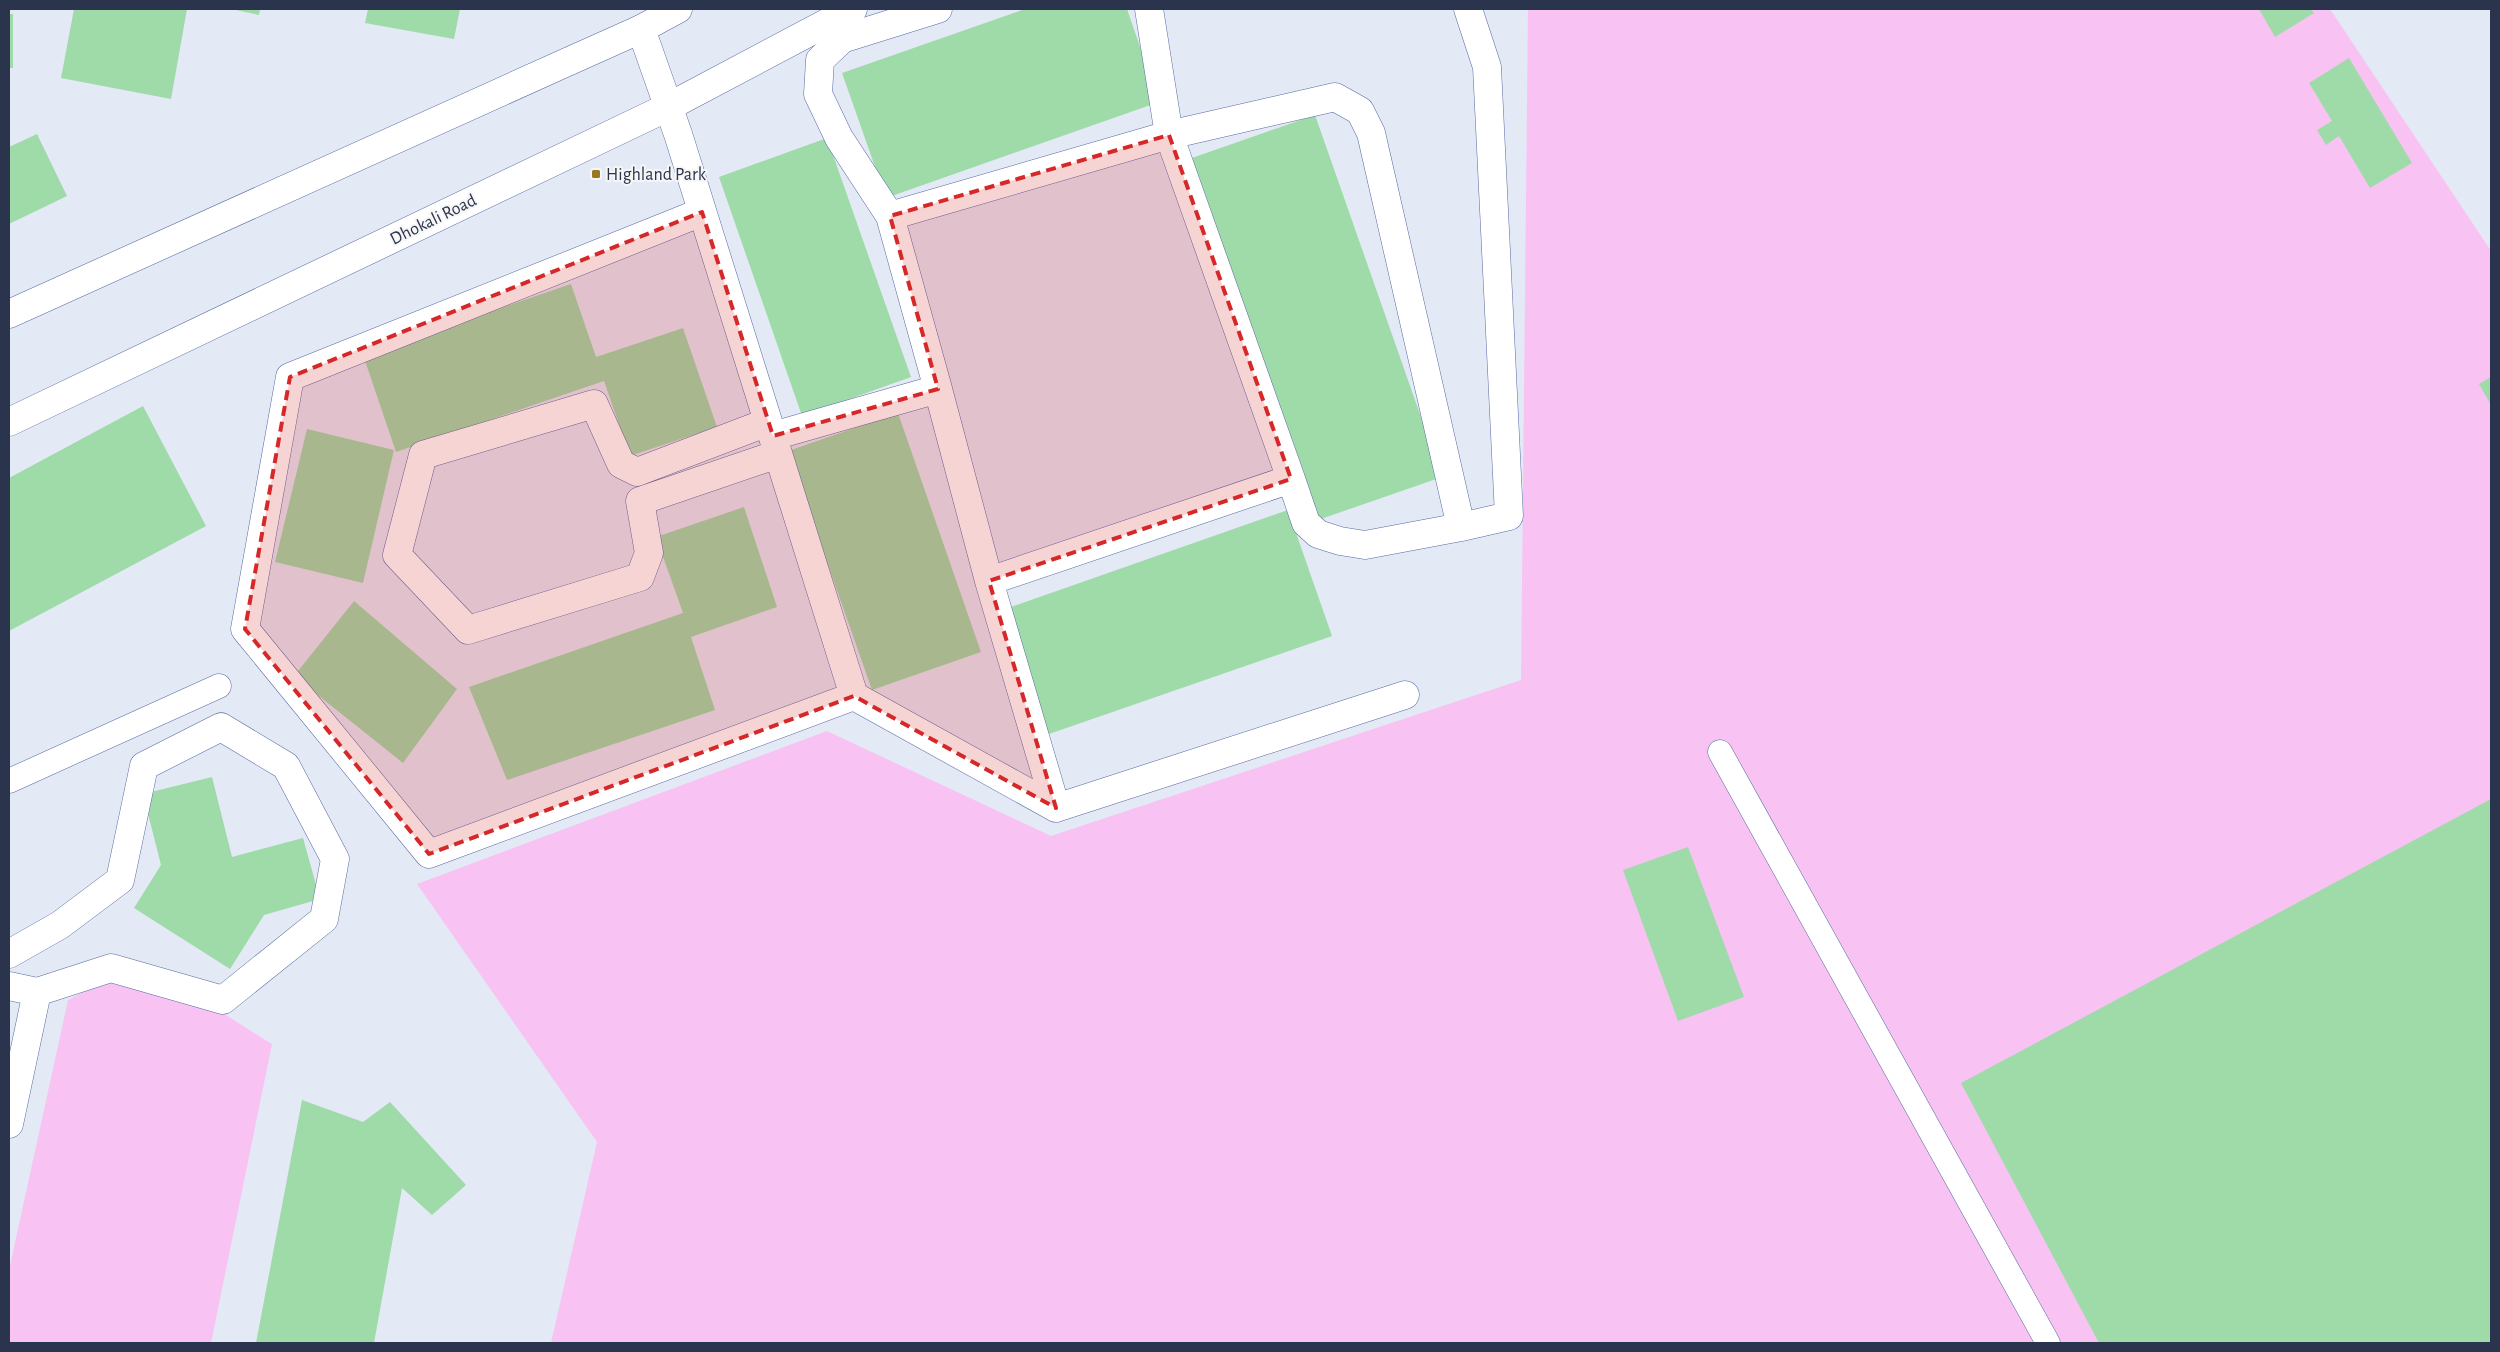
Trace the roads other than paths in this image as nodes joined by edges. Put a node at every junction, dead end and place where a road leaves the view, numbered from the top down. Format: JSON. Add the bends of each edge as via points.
{"nodes":[{"id":1,"x":678,"y":9,"type":"edge"},
{"id":2,"x":853,"y":9,"type":"edge"},
{"id":3,"x":938,"y":9,"type":"edge"},
{"id":4,"x":1149,"y":9,"type":"edge"},
{"id":5,"x":1468,"y":9,"type":"edge"},
{"id":6,"x":641,"y":29,"type":"junction"},
{"id":7,"x":668,"y":107,"type":"junction"},
{"id":8,"x":1169,"y":135,"type":"junction"},
{"id":9,"x":702,"y":212,"type":"junction"},
{"id":10,"x":890,"y":216,"type":"junction"},
{"id":11,"x":9,"y":314,"type":"edge"},
{"id":12,"x":938,"y":389,"type":"junction"},
{"id":13,"x":9,"y":422,"type":"edge"},
{"id":14,"x":773,"y":437,"type":"junction"},
{"id":15,"x":1291,"y":479,"type":"junction"},
{"id":16,"x":1461,"y":527,"type":"junction"},
{"id":17,"x":989,"y":581,"type":"junction"},
{"id":18,"x":219,"y":686,"type":"dead end"},
{"id":19,"x":1405,"y":695,"type":"dead end"},
{"id":20,"x":854,"y":696,"type":"junction"},
{"id":21,"x":1720,"y":752,"type":"dead end"},
{"id":22,"x":9,"y":781,"type":"edge"},
{"id":23,"x":1056,"y":808,"type":"junction"},
{"id":24,"x":9,"y":954,"type":"edge"},
{"id":25,"x":9,"y":986,"type":"edge"},
{"id":26,"x":37,"y":992,"type":"junction"},
{"id":27,"x":9,"y":1124,"type":"edge"},
{"id":28,"x":2048,"y":1343,"type":"edge"}],
"edges":[{"from":1,"to":6,"type":"street"},
{"from":2,"to":7,"type":"street","name":"Dhokali Road"},
{"from":3,"to":10,"type":"street","via":[[842,39],[820,60],[818,94],[839,138]]},
{"from":4,"to":8,"type":"street"},
{"from":5,"to":16,"type":"street","via":[[1487,67],[1509,516]]},
{"from":6,"to":7,"type":"street"},
{"from":6,"to":11,"type":"street"},
{"from":7,"to":9,"type":"street"},
{"from":7,"to":13,"type":"street","name":"Dhokali Road"},
{"from":8,"to":10,"type":"street"},
{"from":8,"to":15,"type":"street"},
{"from":8,"to":16,"type":"street","via":[[1334,97],[1360,111],[1371,133]]},
{"from":9,"to":14,"type":"street"},
{"from":9,"to":20,"type":"street","via":[[290,377],[245,629],[429,854]]},
{"from":10,"to":12,"type":"street"},
{"from":12,"to":14,"type":"street"},
{"from":12,"to":17,"type":"street"},
{"from":14,"to":14,"type":"street","via":[[637,472],[621,464],[594,404],[423,455],[397,555],[468,630],[640,577],[648,553],[640,501]]},
{"from":14,"to":20,"type":"street"},
{"from":15,"to":16,"type":"street","via":[[1306,523],[1318,534],[1340,541],[1365,545]]},
{"from":15,"to":17,"type":"street"},
{"from":17,"to":23,"type":"street"},
{"from":18,"to":22,"type":"lane"},
{"from":19,"to":23,"type":"street"},
{"from":20,"to":23,"type":"street"},
{"from":21,"to":28,"type":"lane"},
{"from":24,"to":26,"type":"street","via":[[60,925],[120,880],[144,766],[222,727],[286,766],[336,858],[324,919],[223,1000],[111,968]]},
{"from":25,"to":26,"type":"street"},
{"from":26,"to":27,"type":"street"}]}
